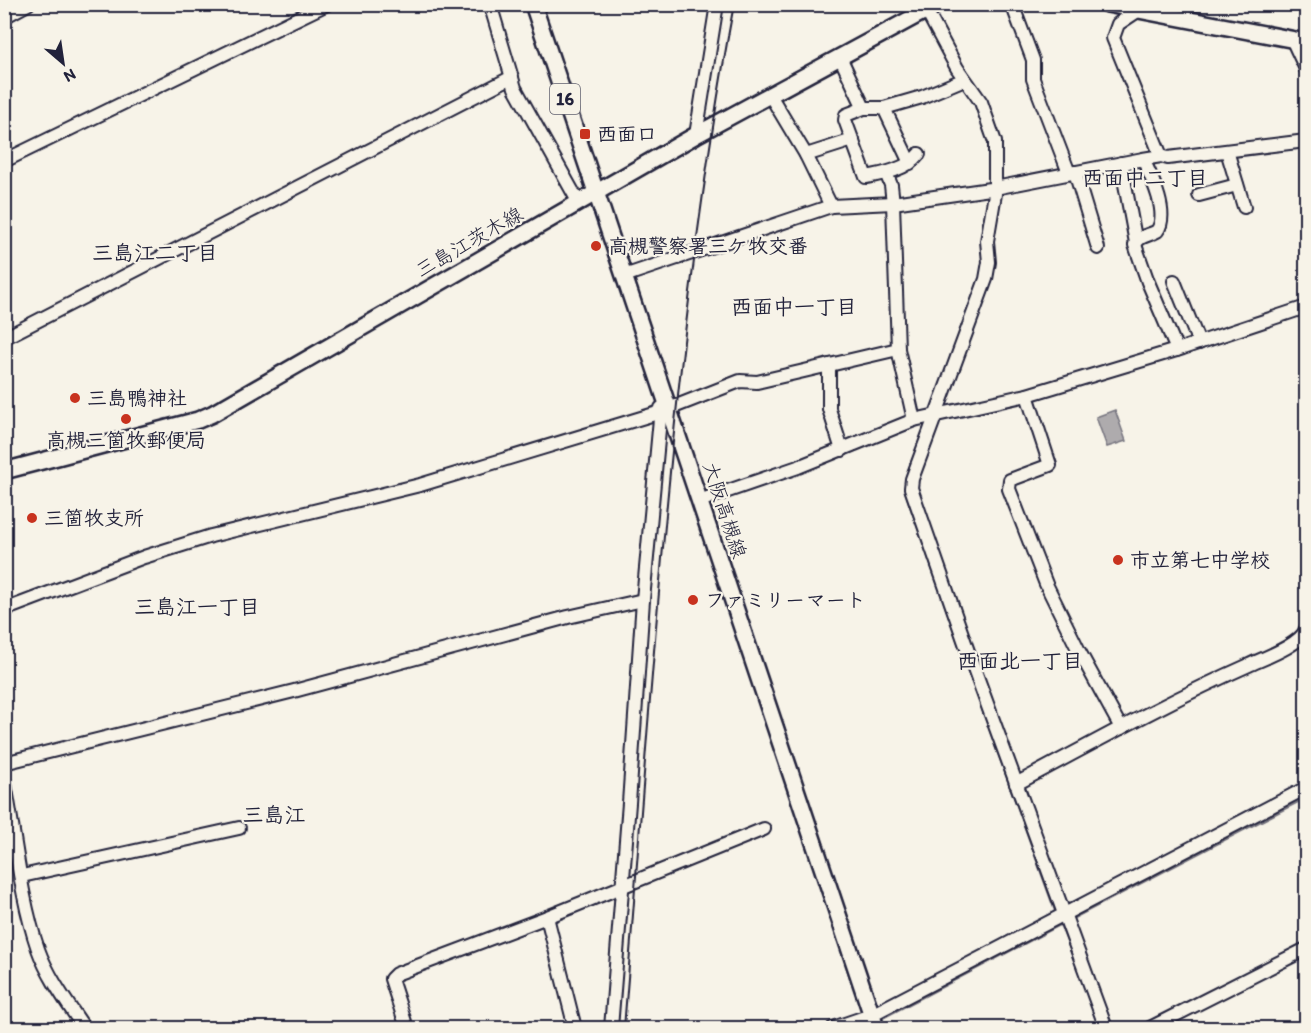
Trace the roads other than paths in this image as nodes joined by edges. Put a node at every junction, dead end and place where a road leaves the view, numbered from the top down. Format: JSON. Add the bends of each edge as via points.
{"nodes":[{"id":1,"x":28,"y":4,"type":"edge"},
{"id":2,"x":327,"y":4,"type":"edge"},
{"id":3,"x":490,"y":4,"type":"edge"},
{"id":4,"x":533,"y":4,"type":"edge"},
{"id":5,"x":717,"y":4,"type":"edge"},
{"id":6,"x":1012,"y":4,"type":"edge"},
{"id":7,"x":1107,"y":4,"type":"edge"},
{"id":8,"x":1139,"y":7,"type":"edge"},
{"id":9,"x":927,"y":8,"type":"edge"},
{"id":10,"x":4,"y":18,"type":"edge"},
{"id":11,"x":1299,"y":40,"type":"edge"},
{"id":12,"x":840,"y":57,"type":"junction"},
{"id":13,"x":1306,"y":69,"type":"edge"},
{"id":14,"x":512,"y":77,"type":"junction"},
{"id":15,"x":960,"y":81,"type":"dead end"},
{"id":16,"x":770,"y":95,"type":"junction"},
{"id":17,"x":864,"y":108,"type":"junction"},
{"id":18,"x":884,"y":108,"type":"junction"},
{"id":19,"x":696,"y":135,"type":"junction"},
{"id":20,"x":853,"y":140,"type":"junction"},
{"id":21,"x":1306,"y":141,"type":"edge"},
{"id":22,"x":1227,"y":151,"type":"junction"},
{"id":23,"x":806,"y":155,"type":"junction"},
{"id":24,"x":1161,"y":156,"type":"junction"},
{"id":25,"x":1143,"y":159,"type":"junction"},
{"id":26,"x":4,"y":160,"type":"edge"},
{"id":27,"x":1121,"y":163,"type":"junction"},
{"id":28,"x":886,"y":173,"type":"junction"},
{"id":29,"x":1072,"y":173,"type":"junction"},
{"id":30,"x":1237,"y":185,"type":"junction"},
{"id":31,"x":995,"y":188,"type":"junction"},
{"id":32,"x":596,"y":194,"type":"junction"},
{"id":33,"x":1199,"y":195,"type":"dead end"},
{"id":34,"x":579,"y":202,"type":"junction"},
{"id":35,"x":893,"y":203,"type":"junction"},
{"id":36,"x":831,"y":206,"type":"junction"},
{"id":37,"x":1244,"y":207,"type":"dead end"},
{"id":38,"x":1136,"y":243,"type":"junction"},
{"id":39,"x":1098,"y":248,"type":"dead end"},
{"id":40,"x":624,"y":276,"type":"junction"},
{"id":41,"x":1174,"y":281,"type":"dead end"},
{"id":42,"x":1306,"y":307,"type":"edge"},
{"id":43,"x":4,"y":338,"type":"edge"},
{"id":44,"x":1199,"y":343,"type":"junction"},
{"id":45,"x":898,"y":349,"type":"junction"},
{"id":46,"x":1178,"y":350,"type":"junction"},
{"id":47,"x":829,"y":365,"type":"junction"},
{"id":48,"x":1027,"y":395,"type":"junction"},
{"id":49,"x":665,"y":411,"type":"junction"},
{"id":50,"x":937,"y":414,"type":"junction"},
{"id":51,"x":914,"y":420,"type":"junction"},
{"id":52,"x":842,"y":450,"type":"junction"},
{"id":53,"x":4,"y":471,"type":"edge"},
{"id":54,"x":699,"y":501,"type":"junction"},
{"id":55,"x":643,"y":600,"type":"junction"},
{"id":56,"x":4,"y":610,"type":"edge"},
{"id":57,"x":1306,"y":629,"type":"edge"},
{"id":58,"x":1121,"y":728,"type":"junction"},
{"id":59,"x":4,"y":763,"type":"edge"},
{"id":60,"x":4,"y":779,"type":"edge"},
{"id":61,"x":1016,"y":784,"type":"junction"},
{"id":62,"x":1306,"y":788,"type":"edge"},
{"id":63,"x":240,"y":828,"type":"dead end"},
{"id":64,"x":764,"y":829,"type":"dead end"},
{"id":65,"x":22,"y":876,"type":"junction"},
{"id":66,"x":623,"y":885,"type":"junction"},
{"id":67,"x":1064,"y":915,"type":"junction"},
{"id":68,"x":547,"y":917,"type":"junction"},
{"id":69,"x":1306,"y":949,"type":"edge"},
{"id":70,"x":873,"y":1022,"type":"edge"},
{"id":71,"x":84,"y":1029,"type":"edge"},
{"id":72,"x":407,"y":1029,"type":"edge"},
{"id":73,"x":575,"y":1029,"type":"edge"},
{"id":74,"x":611,"y":1029,"type":"edge"},
{"id":75,"x":833,"y":1029,"type":"edge"},
{"id":76,"x":1106,"y":1029,"type":"edge"},
{"id":77,"x":1150,"y":1029,"type":"edge"}],
"edges":[{"from":1,"to":10,"type":"street"},
{"from":2,"to":26,"type":"street"},
{"from":3,"to":14,"type":"street"},
{"from":4,"to":32,"type":"main road","name":"大阪高槻線","number":"16"},
{"from":5,"to":19,"type":"street"},
{"from":6,"to":29,"type":"street","via":[[1033,60],[1032,79]]},
{"from":7,"to":8,"type":"main road"},
{"from":8,"to":11,"type":"main road"},
{"from":8,"to":24,"type":"street","via":[[1118,24],[1113,38]]},
{"from":9,"to":12,"type":"main road","name":"三島江茨木線"},
{"from":9,"to":31,"type":"street","via":[[948,53],[984,108],[995,142]]},
{"from":11,"to":13,"type":"street"},
{"from":12,"to":16,"type":"main road","name":"三島江茨木線"},
{"from":12,"to":17,"type":"street"},
{"from":14,"to":34,"type":"street","via":[[520,99]]},
{"from":14,"to":43,"type":"street"},
{"from":15,"to":18,"type":"street"},
{"from":16,"to":19,"type":"main road","name":"三島江茨木線"},
{"from":16,"to":23,"type":"street"},
{"from":17,"to":18,"type":"street"},
{"from":17,"to":20,"type":"street","via":[[846,115]]},
{"from":18,"to":28,"type":"street","via":[[915,158]]},
{"from":19,"to":32,"type":"main road","name":"三島江茨木線"},
{"from":20,"to":23,"type":"street"},
{"from":20,"to":28,"type":"street","via":[[866,177]]},
{"from":21,"to":22,"type":"street"},
{"from":22,"to":24,"type":"street"},
{"from":22,"to":30,"type":"street"},
{"from":23,"to":36,"type":"street"},
{"from":24,"to":25,"type":"street"},
{"from":25,"to":27,"type":"street"},
{"from":25,"to":38,"type":"street","via":[[1155,184],[1162,220],[1157,231]]},
{"from":27,"to":29,"type":"street"},
{"from":27,"to":38,"type":"street"},
{"from":28,"to":35,"type":"street"},
{"from":29,"to":31,"type":"street"},
{"from":29,"to":39,"type":"street"},
{"from":30,"to":33,"type":"street"},
{"from":30,"to":37,"type":"street"},
{"from":31,"to":35,"type":"street"},
{"from":31,"to":50,"type":"street","via":[[986,279]]},
{"from":32,"to":34,"type":"main road","name":"三島江茨木線"},
{"from":32,"to":40,"type":"main road","name":"大阪高槻線","number":"16"},
{"from":34,"to":53,"type":"main road","name":"三島江茨木線","via":[[205,417]]},
{"from":35,"to":36,"type":"street"},
{"from":35,"to":45,"type":"street"},
{"from":36,"to":40,"type":"street"},
{"from":38,"to":46,"type":"street","via":[[1148,282]]},
{"from":40,"to":49,"type":"main road","name":"大阪高槻線","number":"16","via":[[664,390]]},
{"from":41,"to":44,"type":"street"},
{"from":42,"to":44,"type":"street"},
{"from":44,"to":46,"type":"street"},
{"from":45,"to":47,"type":"street"},
{"from":45,"to":51,"type":"street"},
{"from":46,"to":48,"type":"street"},
{"from":47,"to":49,"type":"street","via":[[757,382],[740,381]]},
{"from":47,"to":52,"type":"street","via":[[829,409]]},
{"from":48,"to":50,"type":"street"},
{"from":48,"to":58,"type":"street","via":[[1050,465],[1010,480],[1009,489],[1046,584]]},
{"from":49,"to":54,"type":"main road","name":"大阪高槻線","number":"16"},
{"from":49,"to":55,"type":"street"},
{"from":49,"to":56,"type":"street","via":[[420,485],[144,557]]},
{"from":50,"to":51,"type":"street"},
{"from":50,"to":61,"type":"street","via":[[911,488]]},
{"from":51,"to":52,"type":"street"},
{"from":52,"to":54,"type":"street"},
{"from":54,"to":70,"type":"main road","name":"大阪高槻線","number":"16"},
{"from":55,"to":59,"type":"street"},
{"from":55,"to":66,"type":"street"},
{"from":57,"to":58,"type":"street","via":[[1305,634],[1281,651]]},
{"from":58,"to":61,"type":"street"},
{"from":60,"to":65,"type":"street"},
{"from":61,"to":67,"type":"street"},
{"from":62,"to":67,"type":"street"},
{"from":63,"to":65,"type":"street"},
{"from":64,"to":66,"type":"street"},
{"from":65,"to":71,"type":"street","via":[[38,949]]},
{"from":66,"to":68,"type":"street"},
{"from":66,"to":74,"type":"street"},
{"from":67,"to":70,"type":"street"},
{"from":67,"to":76,"type":"street"},
{"from":68,"to":72,"type":"street","via":[[396,974],[391,979]]},
{"from":68,"to":73,"type":"street"},
{"from":69,"to":77,"type":"street"},
{"from":70,"to":75,"type":"street"}]}
